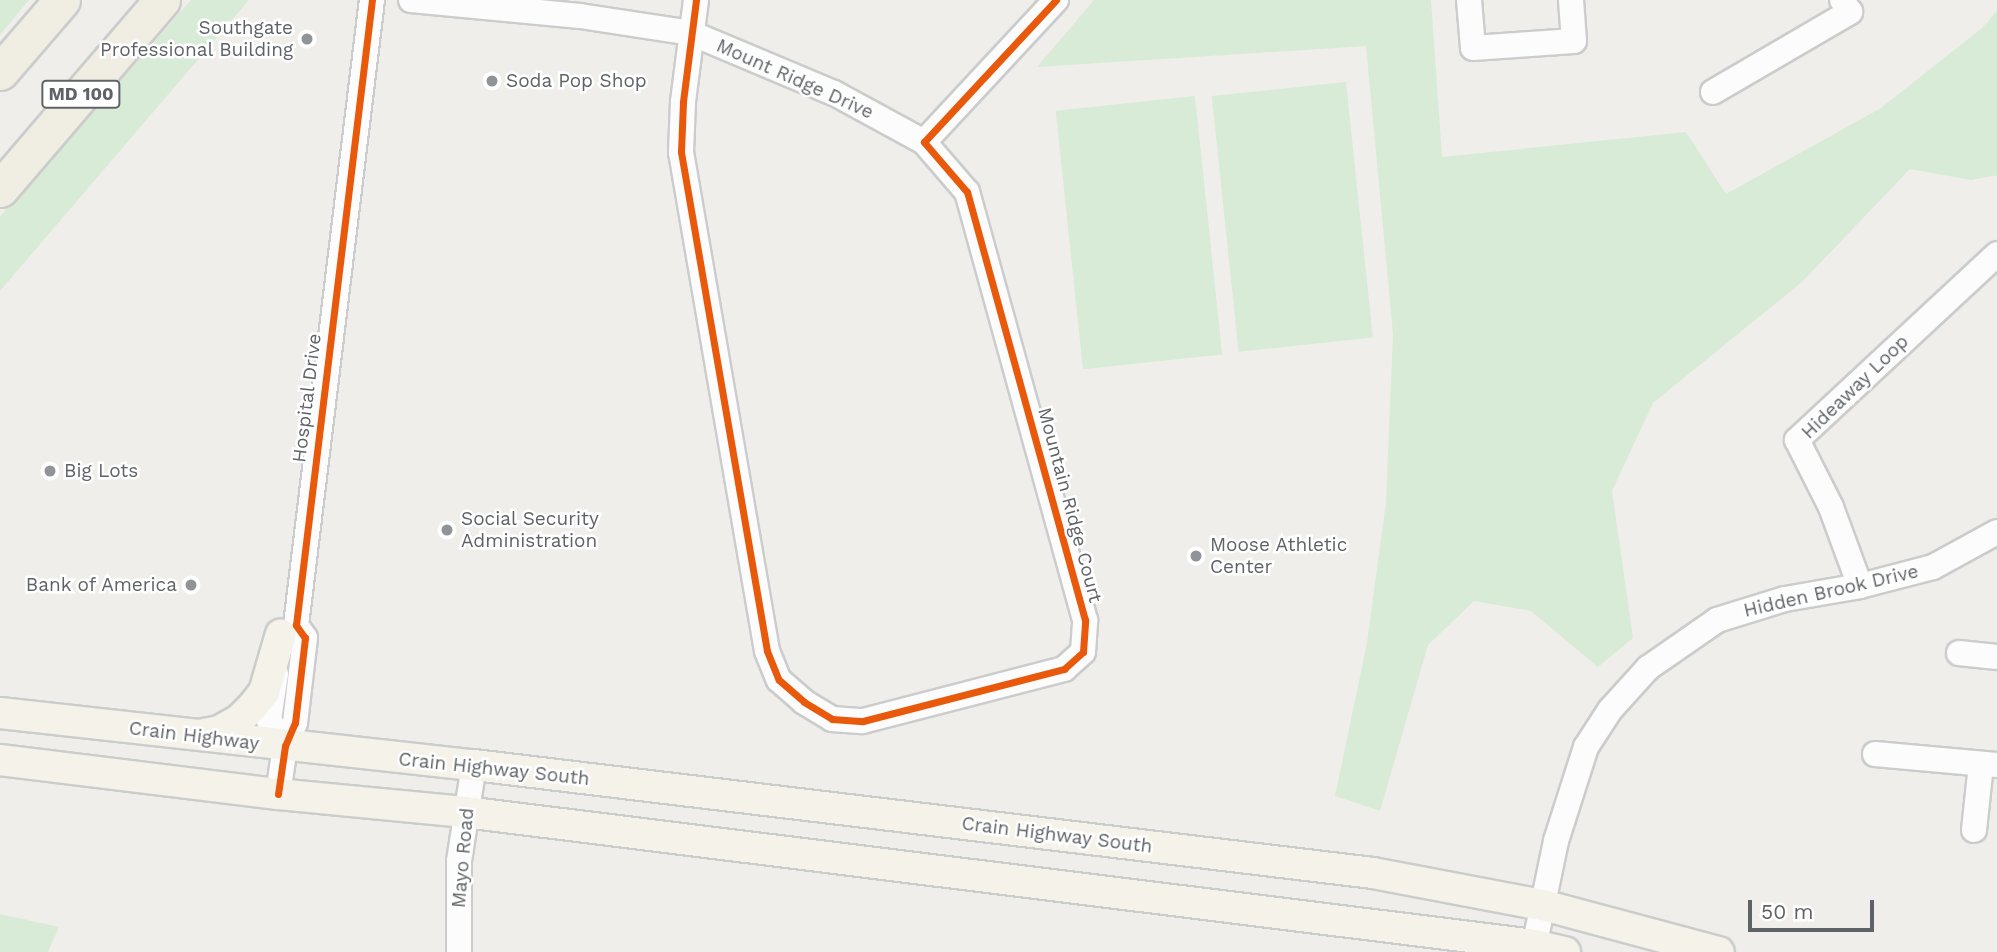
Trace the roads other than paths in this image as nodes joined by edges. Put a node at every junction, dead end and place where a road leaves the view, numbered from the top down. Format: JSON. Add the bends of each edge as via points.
{"nodes":[{"id":1,"x":62,"y":0,"type":"edge"},
{"id":2,"x":162,"y":0,"type":"edge"},
{"id":3,"x":372,"y":0,"type":"edge"},
{"id":4,"x":411,"y":0,"type":"edge"},
{"id":5,"x":696,"y":0,"type":"edge"},
{"id":6,"x":1056,"y":0,"type":"edge"},
{"id":7,"x":1469,"y":0,"type":"edge"},
{"id":8,"x":1571,"y":0,"type":"edge"},
{"id":9,"x":1853,"y":4,"type":"edge"},
{"id":10,"x":691,"y":33,"type":"junction"},
{"id":11,"x":0,"y":72,"type":"edge"},
{"id":12,"x":1713,"y":92,"type":"dead end"},
{"id":13,"x":924,"y":142,"type":"junction"},
{"id":14,"x":0,"y":189,"type":"edge"},
{"id":15,"x":1997,"y":254,"type":"edge"},
{"id":16,"x":1997,"y":532,"type":"edge"},
{"id":17,"x":1860,"y":586,"type":"junction"},
{"id":18,"x":289,"y":629,"type":"junction"},
{"id":19,"x":1959,"y":653,"type":"dead end"},
{"id":20,"x":1997,"y":657,"type":"edge"},
{"id":21,"x":0,"y":713,"type":"edge"},
{"id":22,"x":197,"y":736,"type":"junction"},
{"id":23,"x":285,"y":746,"type":"junction"},
{"id":24,"x":1875,"y":754,"type":"dead end"},
{"id":25,"x":389,"y":758,"type":"joint"},
{"id":26,"x":0,"y":760,"type":"edge"},
{"id":27,"x":1989,"y":764,"type":"edge"},
{"id":28,"x":474,"y":765,"type":"junction"},
{"id":29,"x":278,"y":794,"type":"junction"},
{"id":30,"x":465,"y":812,"type":"junction"},
{"id":31,"x":1974,"y":830,"type":"dead end"},
{"id":32,"x":1543,"y":905,"type":"junction"},
{"id":33,"x":1533,"y":949,"type":"edge"},
{"id":34,"x":459,"y":952,"type":"edge"},
{"id":35,"x":1564,"y":952,"type":"edge"},
{"id":36,"x":1718,"y":952,"type":"edge"}],
"edges":[{"from":1,"to":11,"type":"highway"},
{"from":2,"to":14,"type":"highway","number":"MD 100"},
{"from":3,"to":18,"type":"street","name":"Hospital Drive"},
{"from":4,"to":10,"type":"street","name":"Mount Ridge Drive","via":[[580,16]]},
{"from":5,"to":10,"type":"street","name":"Mountain Ridge Court"},
{"from":6,"to":13,"type":"street"},
{"from":7,"to":8,"type":"street","via":[[1473,48],[1574,41]]},
{"from":9,"to":12,"type":"street"},
{"from":10,"to":13,"type":"street","name":"Mount Ridge Drive","via":[[834,93]]},
{"from":10,"to":13,"type":"street","name":"Mountain Ridge Court","via":[[681,152],[767,651],[779,680],[832,719],[863,721],[1064,669],[1083,652],[1085,621],[967,192]]},
{"from":15,"to":17,"type":"street","name":"Hideaway Loop","via":[[1797,440],[1831,507]]},
{"from":16,"to":17,"type":"street","name":"Hidden Brook Drive","via":[[1933,567]]},
{"from":17,"to":32,"type":"street","name":"Hidden Brook Drive","via":[[1786,599],[1717,620],[1648,668],[1586,747],[1556,841]]},
{"from":18,"to":22,"type":"main road","via":[[264,692],[253,706],[219,731]]},
{"from":18,"to":23,"type":"street","name":"Hospital Drive","via":[[305,638],[295,723]]},
{"from":19,"to":20,"type":"street"},
{"from":21,"to":22,"type":"main road","name":"Crain Highway"},
{"from":22,"to":23,"type":"main road","name":"Crain Highway"},
{"from":23,"to":25,"type":"main road","name":"Crain Highway"},
{"from":23,"to":29,"type":"street","name":"Hospital Drive"},
{"from":24,"to":27,"type":"street"},
{"from":25,"to":28,"type":"main road","name":"Crain Highway South"},
{"from":26,"to":29,"type":"main road"},
{"from":27,"to":31,"type":"street"},
{"from":28,"to":30,"type":"street","name":"Mayo Road"},
{"from":28,"to":32,"type":"main road","name":"Crain Highway South","via":[[1373,873]]},
{"from":29,"to":30,"type":"main road"},
{"from":30,"to":33,"type":"main road"},
{"from":30,"to":34,"type":"street","name":"Mayo Road","via":[[458,861]]},
{"from":32,"to":33,"type":"street","name":"Hidden Brook Drive"},
{"from":32,"to":36,"type":"main road","name":"Crain Highway South"},
{"from":33,"to":35,"type":"main road"}]}
